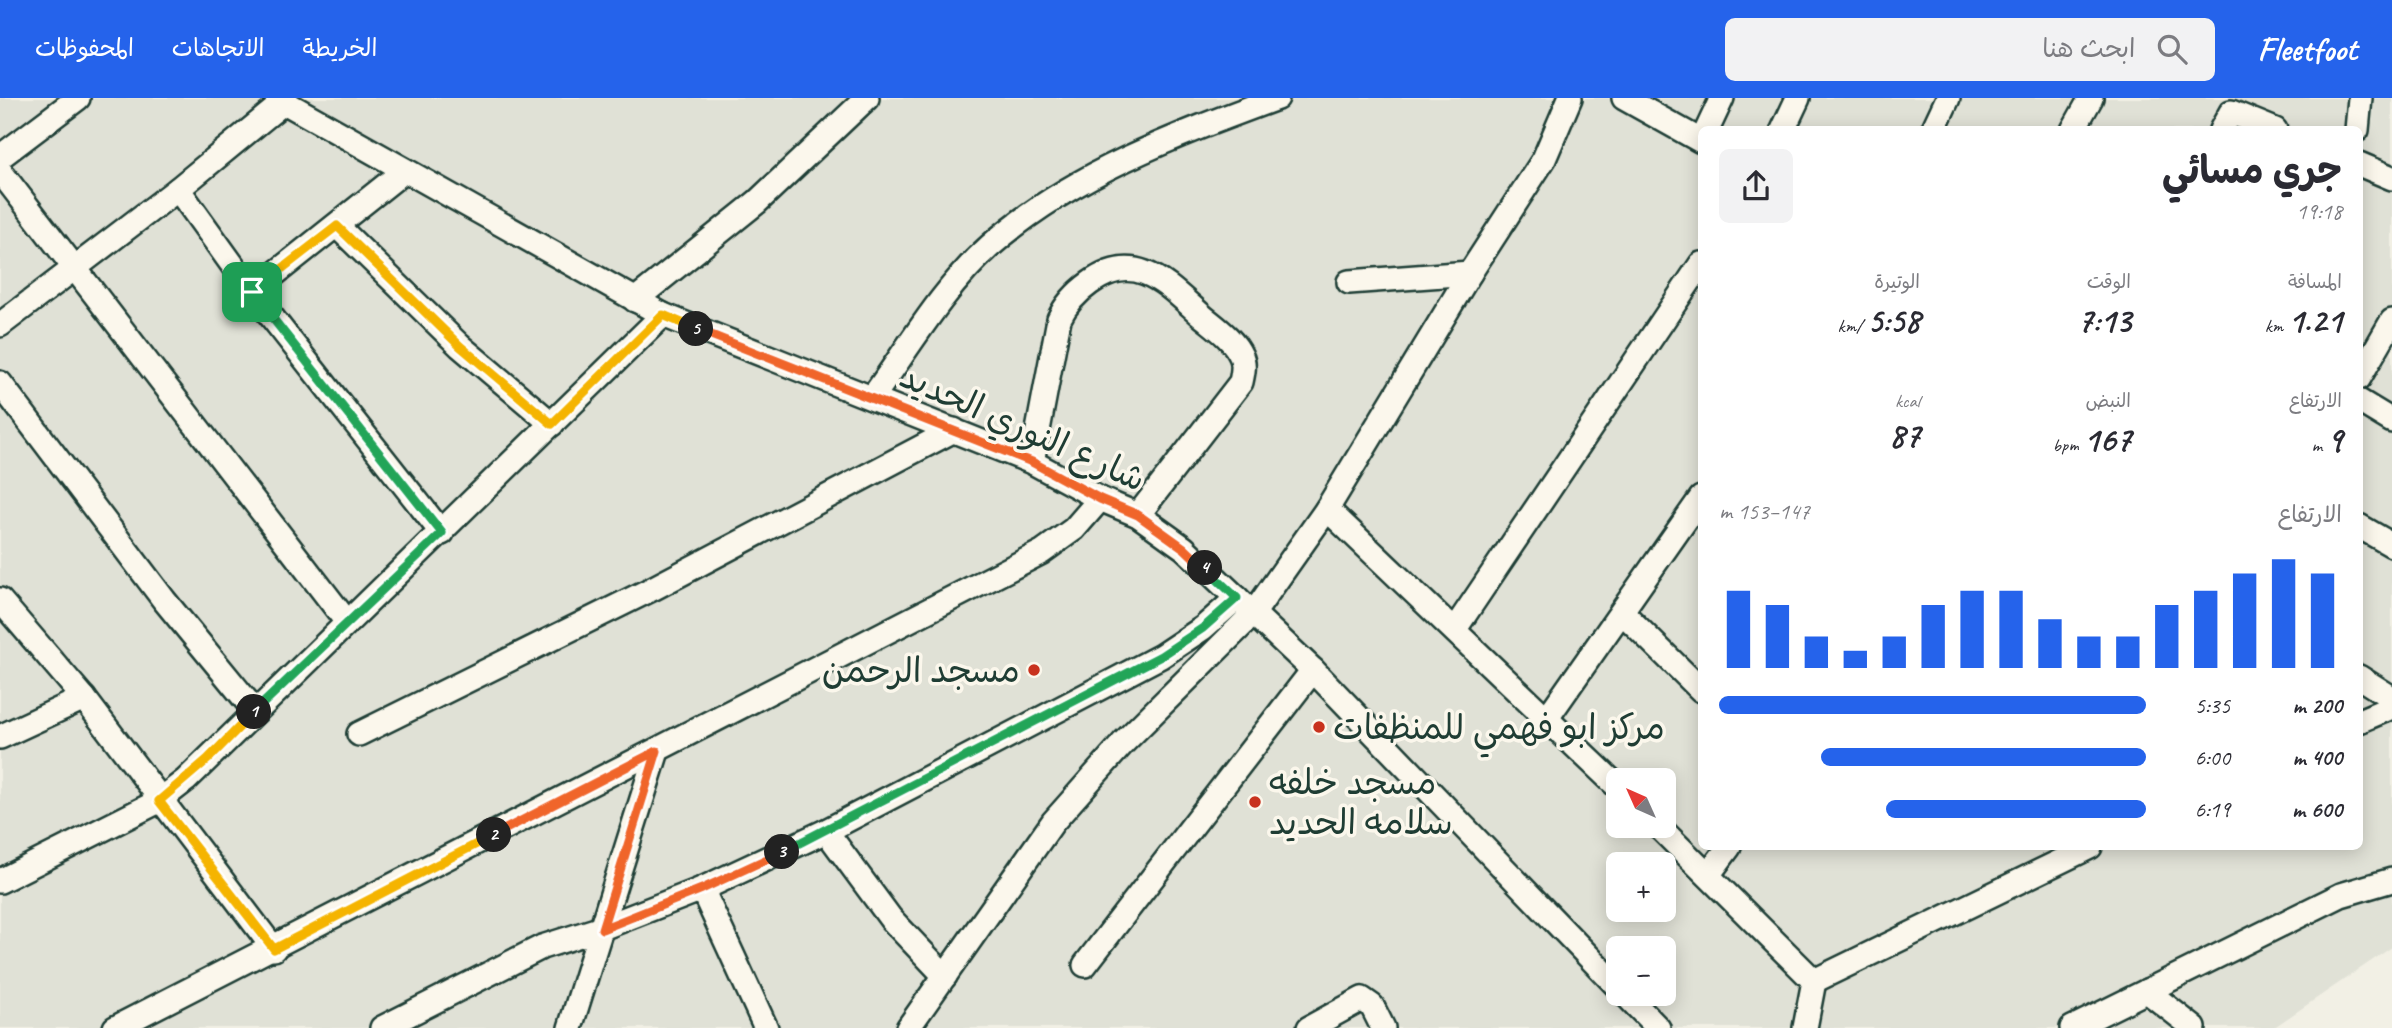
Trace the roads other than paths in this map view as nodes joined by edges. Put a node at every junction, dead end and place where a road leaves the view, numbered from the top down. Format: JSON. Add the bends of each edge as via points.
{"nodes":[{"id":1,"x":78,"y":98,"type":"edge"},
{"id":2,"x":867,"y":98,"type":"edge"},
{"id":3,"x":1277,"y":98,"type":"edge"},
{"id":4,"x":1570,"y":98,"type":"edge"},
{"id":5,"x":1624,"y":98,"type":"edge"},
{"id":6,"x":1722,"y":98,"type":"edge"},
{"id":7,"x":1798,"y":98,"type":"edge"},
{"id":8,"x":1948,"y":98,"type":"edge"},
{"id":9,"x":2091,"y":98,"type":"edge"},
{"id":10,"x":2360,"y":98,"type":"edge"},
{"id":11,"x":281,"y":100,"type":"edge"},
{"id":12,"x":1709,"y":126,"type":"edge"},
{"id":13,"x":1785,"y":126,"type":"edge"},
{"id":14,"x":1935,"y":126,"type":"edge"},
{"id":15,"x":2075,"y":126,"type":"edge"},
{"id":16,"x":2223,"y":126,"type":"edge"},
{"id":17,"x":2265,"y":126,"type":"edge"},
{"id":18,"x":2357,"y":126,"type":"edge"},
{"id":19,"x":1698,"y":139,"type":"edge"},
{"id":20,"x":0,"y":157,"type":"edge"},
{"id":21,"x":2363,"y":166,"type":"edge"},
{"id":22,"x":0,"y":171,"type":"edge"},
{"id":23,"x":404,"y":171,"type":"junction"},
{"id":24,"x":2392,"y":178,"type":"edge"},
{"id":25,"x":178,"y":189,"type":"junction"},
{"id":26,"x":337,"y":226,"type":"junction"},
{"id":27,"x":76,"y":268,"type":"junction"},
{"id":28,"x":1698,"y":268,"type":"edge"},
{"id":29,"x":1470,"y":273,"type":"junction"},
{"id":30,"x":1349,"y":282,"type":"dead end"},
{"id":31,"x":252,"y":292,"type":"junction"},
{"id":32,"x":635,"y":300,"type":"junction"},
{"id":33,"x":663,"y":315,"type":"junction"},
{"id":34,"x":2392,"y":321,"type":"edge"},
{"id":35,"x":0,"y":325,"type":"edge"},
{"id":36,"x":2367,"y":346,"type":"edge"},
{"id":37,"x":0,"y":383,"type":"edge"},
{"id":38,"x":872,"y":398,"type":"junction"},
{"id":39,"x":2363,"y":403,"type":"edge"},
{"id":40,"x":2392,"y":421,"type":"edge"},
{"id":41,"x":552,"y":424,"type":"junction"},
{"id":42,"x":954,"y":430,"type":"junction"},
{"id":43,"x":1032,"y":462,"type":"junction"},
{"id":44,"x":1100,"y":499,"type":"junction"},
{"id":45,"x":1698,"y":502,"type":"edge"},
{"id":46,"x":1327,"y":509,"type":"junction"},
{"id":47,"x":1138,"y":515,"type":"junction"},
{"id":48,"x":2363,"y":528,"type":"edge"},
{"id":49,"x":442,"y":533,"type":"junction"},
{"id":50,"x":2392,"y":545,"type":"edge"},
{"id":51,"x":1237,"y":598,"type":"junction"},
{"id":52,"x":0,"y":600,"type":"edge"},
{"id":53,"x":1622,"y":612,"type":"junction"},
{"id":54,"x":1253,"y":614,"type":"junction"},
{"id":55,"x":347,"y":622,"type":"junction"},
{"id":56,"x":1455,"y":629,"type":"junction"},
{"id":57,"x":1313,"y":670,"type":"junction"},
{"id":58,"x":2363,"y":680,"type":"edge"},
{"id":59,"x":1698,"y":687,"type":"edge"},
{"id":60,"x":84,"y":698,"type":"junction"},
{"id":61,"x":2392,"y":698,"type":"edge"},
{"id":62,"x":2392,"y":707,"type":"edge"},
{"id":63,"x":255,"y":711,"type":"junction"},
{"id":64,"x":1546,"y":718,"type":"junction"},
{"id":65,"x":2363,"y":719,"type":"edge"},
{"id":66,"x":359,"y":734,"type":"dead end"},
{"id":67,"x":0,"y":737,"type":"edge"},
{"id":68,"x":657,"y":751,"type":"junction"},
{"id":69,"x":1606,"y":776,"type":"edge"},
{"id":70,"x":159,"y":801,"type":"junction"},
{"id":71,"x":826,"y":831,"type":"junction"},
{"id":72,"x":1670,"y":838,"type":"edge"},
{"id":73,"x":1727,"y":850,"type":"edge"},
{"id":74,"x":2084,"y":850,"type":"edge"},
{"id":75,"x":1708,"y":875,"type":"junction"},
{"id":76,"x":2392,"y":880,"type":"edge"},
{"id":77,"x":0,"y":881,"type":"edge"},
{"id":78,"x":702,"y":889,"type":"junction"},
{"id":79,"x":602,"y":929,"type":"junction"},
{"id":80,"x":274,"y":949,"type":"junction"},
{"id":81,"x":1085,"y":965,"type":"dead end"},
{"id":82,"x":1606,"y":974,"type":"edge"},
{"id":83,"x":945,"y":976,"type":"junction"},
{"id":84,"x":1814,"y":981,"type":"junction"},
{"id":85,"x":2147,"y":991,"type":"junction"},
{"id":86,"x":1637,"y":1006,"type":"edge"},
{"id":87,"x":115,"y":1028,"type":"edge"},
{"id":88,"x":382,"y":1028,"type":"edge"},
{"id":89,"x":570,"y":1028,"type":"edge"},
{"id":90,"x":766,"y":1028,"type":"edge"},
{"id":91,"x":908,"y":1028,"type":"edge"},
{"id":92,"x":1309,"y":1028,"type":"edge"},
{"id":93,"x":1383,"y":1028,"type":"edge"},
{"id":94,"x":1658,"y":1028,"type":"edge"},
{"id":95,"x":1805,"y":1028,"type":"edge"},
{"id":96,"x":2072,"y":1028,"type":"edge"},
{"id":97,"x":2194,"y":1028,"type":"edge"}],
"edges":[{"from":1,"to":20,"type":"street"},
{"from":2,"to":32,"type":"street","via":[[757,202]]},
{"from":3,"to":38,"type":"street","via":[[1113,166],[1026,218],[989,247],[957,281]]},
{"from":4,"to":29,"type":"street","via":[[1544,159]]},
{"from":5,"to":19,"type":"street"},
{"from":6,"to":12,"type":"street"},
{"from":7,"to":13,"type":"street"},
{"from":8,"to":14,"type":"street"},
{"from":9,"to":15,"type":"street"},
{"from":10,"to":18,"type":"street"},
{"from":11,"to":23,"type":"street","name":"شارع النوري الحديد"},
{"from":11,"to":25,"type":"street"},
{"from":16,"to":17,"type":"street","via":[[2231,112]]},
{"from":21,"to":24,"type":"street"},
{"from":22,"to":27,"type":"street"},
{"from":23,"to":26,"type":"street"},
{"from":23,"to":32,"type":"street","name":"شارع النوري الحديد"},
{"from":25,"to":27,"type":"street"},
{"from":25,"to":31,"type":"street"},
{"from":26,"to":31,"type":"street"},
{"from":26,"to":41,"type":"street","via":[[460,346]]},
{"from":27,"to":35,"type":"street"},
{"from":27,"to":55,"type":"street"},
{"from":28,"to":56,"type":"street"},
{"from":29,"to":30,"type":"street"},
{"from":29,"to":46,"type":"street"},
{"from":31,"to":49,"type":"street"},
{"from":32,"to":33,"type":"street","name":"شارع النوري الحديد"},
{"from":33,"to":38,"type":"street","name":"شارع النوري الحديد"},
{"from":33,"to":41,"type":"street"},
{"from":34,"to":36,"type":"street"},
{"from":37,"to":63,"type":"street","via":[[164,600]]},
{"from":38,"to":42,"type":"street","name":"شارع النوري الحديد"},
{"from":39,"to":40,"type":"street"},
{"from":41,"to":49,"type":"street"},
{"from":42,"to":43,"type":"street","name":"شارع النوري الحديد"},
{"from":42,"to":66,"type":"street","via":[[652,589]]},
{"from":43,"to":44,"type":"street","name":"شارع النوري الحديد"},
{"from":43,"to":47,"type":"street","via":[[1065,307],[1102,274],[1138,268],[1229,339],[1242,358],[1243,371],[1241,382]]},
{"from":44,"to":47,"type":"street","name":"شارع النوري الحديد"},
{"from":44,"to":68,"type":"street","via":[[1074,529],[1042,552]]},
{"from":45,"to":53,"type":"street"},
{"from":46,"to":54,"type":"street"},
{"from":46,"to":56,"type":"street"},
{"from":47,"to":51,"type":"street","name":"شارع النوري الحديد","via":[[1184,548]]},
{"from":48,"to":50,"type":"street"},
{"from":49,"to":55,"type":"street"},
{"from":51,"to":54,"type":"street","name":"شارع النوري الحديد"},
{"from":51,"to":71,"type":"street","via":[[1161,656]]},
{"from":52,"to":60,"type":"street"},
{"from":53,"to":59,"type":"street"},
{"from":53,"to":64,"type":"street"},
{"from":54,"to":57,"type":"street","name":"شارع النوري الحديد"},
{"from":54,"to":83,"type":"street","via":[[1124,742],[1054,822]]},
{"from":55,"to":63,"type":"street"},
{"from":56,"to":64,"type":"street"},
{"from":57,"to":81,"type":"street"},
{"from":57,"to":82,"type":"street","name":"شارع النوري الحديد"},
{"from":58,"to":61,"type":"street"},
{"from":60,"to":67,"type":"street"},
{"from":60,"to":70,"type":"street"},
{"from":62,"to":65,"type":"street"},
{"from":63,"to":70,"type":"street"},
{"from":64,"to":69,"type":"street"},
{"from":68,"to":79,"type":"street"},
{"from":68,"to":80,"type":"street"},
{"from":70,"to":77,"type":"street"},
{"from":70,"to":80,"type":"street"},
{"from":71,"to":78,"type":"street"},
{"from":71,"to":83,"type":"street","via":[[891,919]]},
{"from":72,"to":75,"type":"street"},
{"from":73,"to":75,"type":"street"},
{"from":74,"to":84,"type":"street"},
{"from":75,"to":84,"type":"street"},
{"from":76,"to":85,"type":"street","via":[[2341,895]]},
{"from":78,"to":79,"type":"street"},
{"from":78,"to":90,"type":"street"},
{"from":79,"to":88,"type":"street","via":[[542,947]]},
{"from":79,"to":89,"type":"street"},
{"from":80,"to":87,"type":"street"},
{"from":83,"to":91,"type":"street"},
{"from":84,"to":95,"type":"street"},
{"from":85,"to":96,"type":"street"},
{"from":85,"to":97,"type":"street"},
{"from":86,"to":94,"type":"street"},
{"from":92,"to":93,"type":"street","via":[[1362,999],[1372,1006]]}]}
